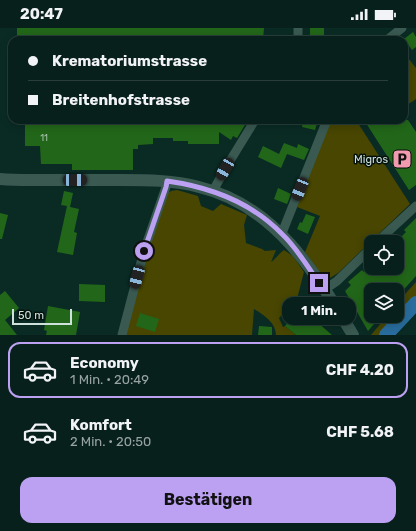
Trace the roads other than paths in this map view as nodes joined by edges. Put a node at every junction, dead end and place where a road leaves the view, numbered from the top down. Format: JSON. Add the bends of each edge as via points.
{"nodes":[{"id":1,"x":402,"y":28,"type":"edge"},
{"id":2,"x":392,"y":36,"type":"edge"},
{"id":3,"x":253,"y":124,"type":"edge"},
{"id":4,"x":325,"y":124,"type":"edge"},
{"id":5,"x":0,"y":179,"type":"edge"},
{"id":6,"x":167,"y":181,"type":"junction"},
{"id":7,"x":213,"y":191,"type":"junction"},
{"id":8,"x":416,"y":206,"type":"edge"},
{"id":9,"x":282,"y":233,"type":"junction"},
{"id":10,"x":385,"y":235,"type":"edge"},
{"id":11,"x":364,"y":255,"type":"edge"},
{"id":12,"x":324,"y":290,"type":"junction"},
{"id":13,"x":122,"y":335,"type":"edge"},
{"id":14,"x":353,"y":335,"type":"edge"}],
"edges":[{"from":1,"to":2,"type":"street"},
{"from":3,"to":7,"type":"street"},
{"from":4,"to":9,"type":"street"},
{"from":5,"to":6,"type":"street"},
{"from":6,"to":7,"type":"street"},
{"from":6,"to":13,"type":"street","via":[[144,251]]},
{"from":7,"to":9,"type":"street","via":[[250,208]]},
{"from":8,"to":10,"type":"street"},
{"from":9,"to":12,"type":"street"},
{"from":11,"to":12,"type":"street"},
{"from":12,"to":14,"type":"street"}]}
